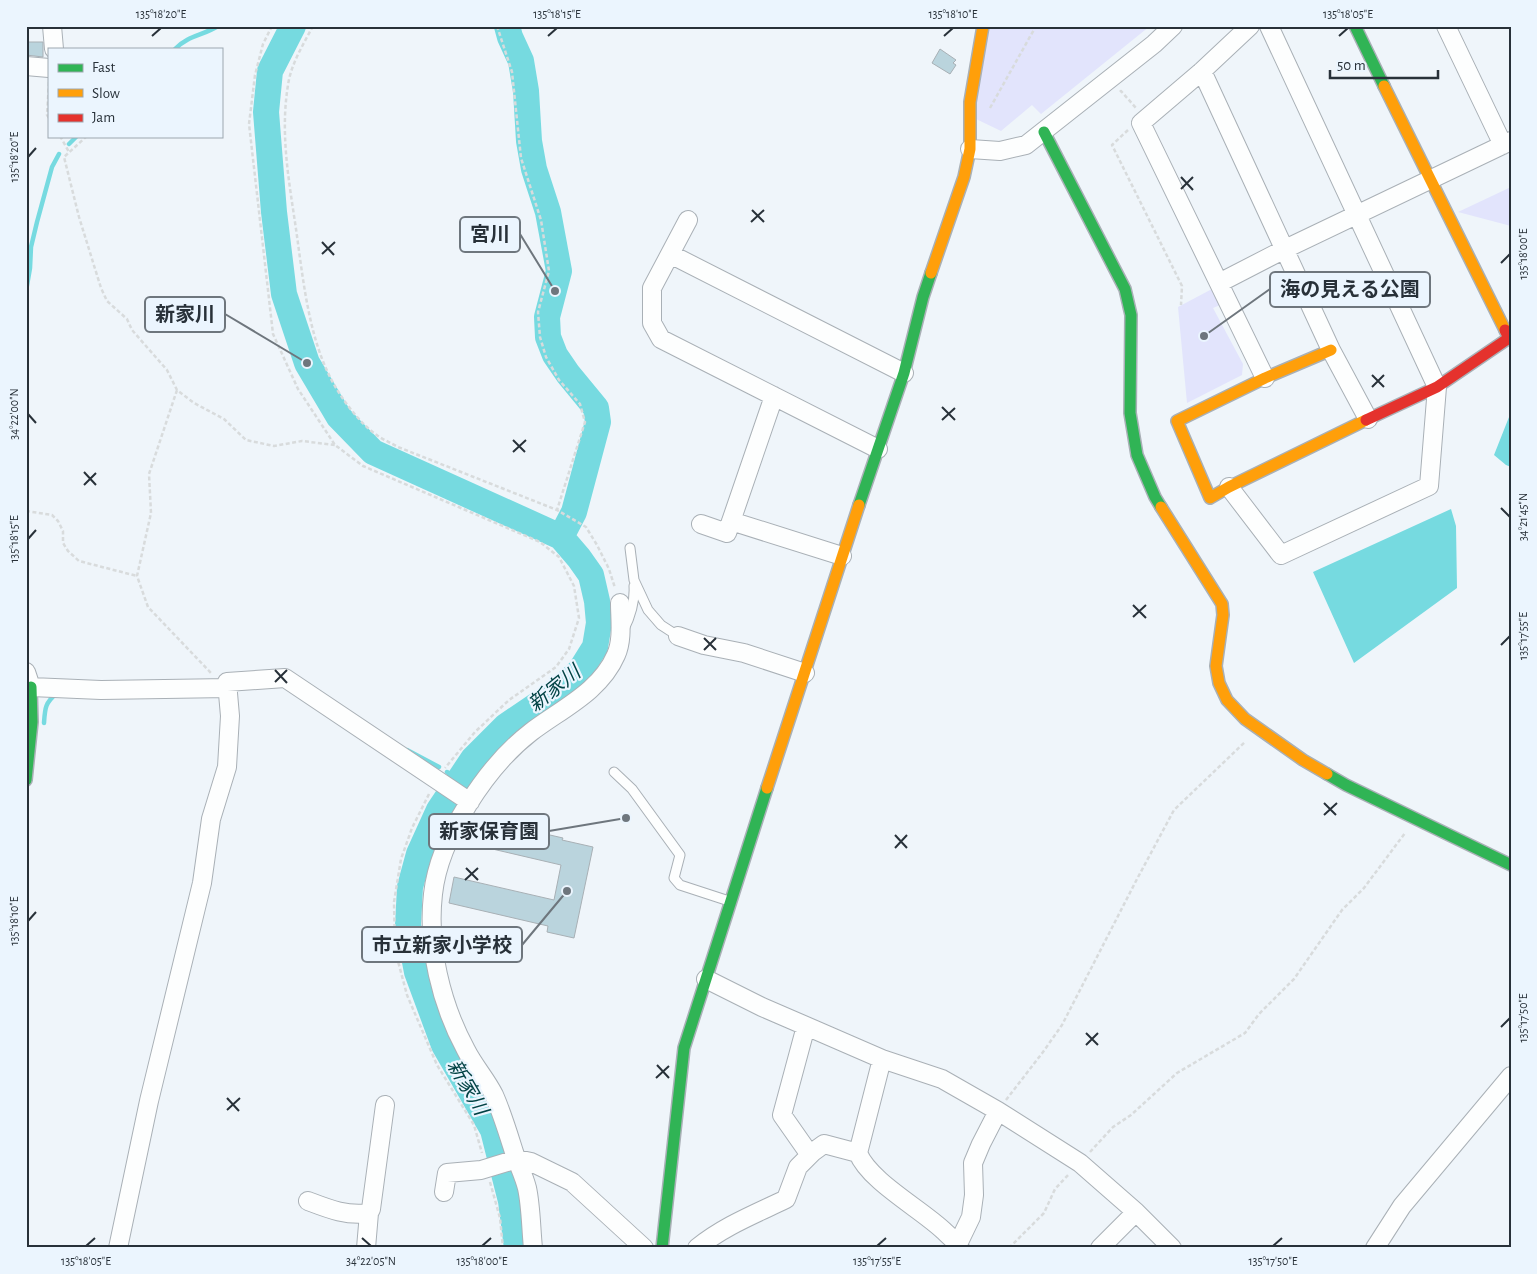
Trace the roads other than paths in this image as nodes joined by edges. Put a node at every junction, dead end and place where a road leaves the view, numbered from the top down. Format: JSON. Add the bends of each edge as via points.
{"nodes":[{"id":1,"x":52,"y":26,"type":"edge"},
{"id":2,"x":983,"y":26,"type":"edge"},
{"id":3,"x":1173,"y":26,"type":"edge"},
{"id":4,"x":1250,"y":26,"type":"edge"},
{"id":5,"x":1269,"y":26,"type":"edge"},
{"id":6,"x":1354,"y":26,"type":"edge"},
{"id":7,"x":1446,"y":26,"type":"edge"},
{"id":8,"x":54,"y":48,"type":"edge"},
{"id":9,"x":26,"y":66,"type":"edge"},
{"id":10,"x":48,"y":68,"type":"edge"},
{"id":11,"x":1202,"y":71,"type":"junction"},
{"id":12,"x":1044,"y":132,"type":"junction"},
{"id":13,"x":1507,"y":143,"type":"edge"},
{"id":14,"x":970,"y":149,"type":"junction"},
{"id":15,"x":1430,"y":180,"type":"junction"},
{"id":16,"x":1358,"y":215,"type":"junction"},
{"id":17,"x":688,"y":220,"type":"dead end"},
{"id":18,"x":1285,"y":249,"type":"junction"},
{"id":19,"x":670,"y":254,"type":"junction"},
{"id":20,"x":1219,"y":283,"type":"junction"},
{"id":21,"x":1331,"y":350,"type":"junction"},
{"id":22,"x":904,"y":373,"type":"junction"},
{"id":23,"x":1265,"y":378,"type":"junction"},
{"id":24,"x":1437,"y":387,"type":"junction"},
{"id":25,"x":774,"y":396,"type":"junction"},
{"id":26,"x":1368,"y":419,"type":"junction"},
{"id":27,"x":878,"y":450,"type":"junction"},
{"id":28,"x":1229,"y":487,"type":"junction"},
{"id":29,"x":731,"y":521,"type":"junction"},
{"id":30,"x":701,"y":524,"type":"dead end"},
{"id":31,"x":630,"y":548,"type":"dead end"},
{"id":32,"x":842,"y":556,"type":"junction"},
{"id":33,"x":634,"y":580,"type":"junction"},
{"id":34,"x":620,"y":603,"type":"road end"},
{"id":35,"x":620,"y":636,"type":"junction"},
{"id":36,"x":678,"y":636,"type":"joint"},
{"id":37,"x":805,"y":673,"type":"junction"},
{"id":38,"x":228,"y":685,"type":"junction"},
{"id":39,"x":29,"y":690,"type":"edge"},
{"id":40,"x":614,"y":772,"type":"dead end"},
{"id":41,"x":26,"y":780,"type":"edge"},
{"id":42,"x":470,"y":802,"type":"junction"},
{"id":43,"x":1511,"y":865,"type":"edge"},
{"id":44,"x":732,"y":902,"type":"junction"},
{"id":45,"x":706,"y":979,"type":"junction"},
{"id":46,"x":806,"y":1026,"type":"junction"},
{"id":47,"x":882,"y":1059,"type":"junction"},
{"id":48,"x":1511,"y":1076,"type":"edge"},
{"id":49,"x":385,"y":1104,"type":"dead end"},
{"id":50,"x":998,"y":1111,"type":"junction"},
{"id":51,"x":858,"y":1153,"type":"junction"},
{"id":52,"x":810,"y":1155,"type":"junction"},
{"id":53,"x":516,"y":1159,"type":"junction"},
{"id":54,"x":444,"y":1192,"type":"dead end"},
{"id":55,"x":308,"y":1201,"type":"dead end"},
{"id":56,"x":1136,"y":1212,"type":"junction"},
{"id":57,"x":369,"y":1213,"type":"junction"},
{"id":58,"x":958,"y":1247,"type":"edge"},
{"id":59,"x":118,"y":1248,"type":"edge"},
{"id":60,"x":366,"y":1248,"type":"edge"},
{"id":61,"x":533,"y":1248,"type":"edge"},
{"id":62,"x":644,"y":1248,"type":"edge"},
{"id":63,"x":662,"y":1248,"type":"edge"},
{"id":64,"x":697,"y":1248,"type":"edge"},
{"id":65,"x":1100,"y":1248,"type":"edge"},
{"id":66,"x":1172,"y":1248,"type":"edge"},
{"id":67,"x":1375,"y":1248,"type":"edge"}],
"edges":[{"from":1,"to":8,"type":"street"},
{"from":2,"to":14,"type":"street","via":[[970,102]]},
{"from":3,"to":12,"type":"street"},
{"from":4,"to":11,"type":"street"},
{"from":5,"to":16,"type":"street"},
{"from":6,"to":15,"type":"street"},
{"from":7,"to":13,"type":"street"},
{"from":9,"to":10,"type":"street"},
{"from":11,"to":18,"type":"street"},
{"from":11,"to":20,"type":"street","via":[[1141,118]]},
{"from":12,"to":14,"type":"street","via":[[1026,145],[1000,151]]},
{"from":12,"to":43,"type":"street","via":[[1125,289],[1131,314],[1130,413],[1137,455],[1154,497],[1222,604],[1216,666],[1227,700],[1245,719],[1303,760],[1346,785]]},
{"from":13,"to":15,"type":"street"},
{"from":14,"to":22,"type":"street","via":[[964,178],[923,297]]},
{"from":15,"to":16,"type":"street"},
{"from":15,"to":24,"type":"street","via":[[1509,338]]},
{"from":16,"to":18,"type":"street"},
{"from":16,"to":24,"type":"street"},
{"from":17,"to":19,"type":"street"},
{"from":18,"to":20,"type":"street"},
{"from":18,"to":21,"type":"street"},
{"from":19,"to":22,"type":"street"},
{"from":19,"to":25,"type":"street","via":[[652,288],[652,323],[661,339]]},
{"from":20,"to":23,"type":"street"},
{"from":21,"to":23,"type":"street"},
{"from":21,"to":26,"type":"street"},
{"from":22,"to":27,"type":"street"},
{"from":23,"to":28,"type":"street","via":[[1177,421],[1210,498]]},
{"from":24,"to":26,"type":"street"},
{"from":24,"to":28,"type":"street","via":[[1429,486],[1281,555]]},
{"from":25,"to":27,"type":"street"},
{"from":25,"to":29,"type":"street"},
{"from":26,"to":28,"type":"street"},
{"from":27,"to":32,"type":"street"},
{"from":29,"to":30,"type":"street","via":[[727,533]]},
{"from":29,"to":32,"type":"street"},
{"from":31,"to":33,"type":"lane"},
{"from":32,"to":37,"type":"street"},
{"from":33,"to":35,"type":"lane","via":[[631,614]]},
{"from":33,"to":36,"type":"lane","via":[[648,610],[661,625]]},
{"from":34,"to":35,"type":"street"},
{"from":35,"to":42,"type":"street","via":[[617,654],[607,672],[585,695],[510,749]]},
{"from":36,"to":37,"type":"street"},
{"from":37,"to":44,"type":"street"},
{"from":38,"to":39,"type":"street"},
{"from":38,"to":42,"type":"street","via":[[285,678]]},
{"from":38,"to":59,"type":"street","via":[[227,767],[211,819],[202,883],[149,1101]]},
{"from":39,"to":41,"type":"street"},
{"from":40,"to":44,"type":"lane","via":[[632,789],[680,855],[674,878],[680,885]]},
{"from":42,"to":53,"type":"street","via":[[442,856],[433,892],[431,928],[452,1022],[493,1095]]},
{"from":44,"to":45,"type":"street"},
{"from":45,"to":46,"type":"street"},
{"from":45,"to":63,"type":"street","via":[[684,1048]]},
{"from":46,"to":47,"type":"street"},
{"from":46,"to":52,"type":"street","via":[[782,1114]]},
{"from":47,"to":50,"type":"street","via":[[942,1079]]},
{"from":47,"to":51,"type":"street"},
{"from":48,"to":67,"type":"street","via":[[1402,1206]]},
{"from":49,"to":57,"type":"street"},
{"from":50,"to":56,"type":"street","via":[[1080,1163]]},
{"from":50,"to":58,"type":"street","via":[[974,1163],[971,1217]]},
{"from":51,"to":52,"type":"street","via":[[824,1144]]},
{"from":51,"to":58,"type":"street","via":[[876,1178],[934,1221]]},
{"from":52,"to":64,"type":"street","via":[[798,1168],[786,1199],[740,1220]]},
{"from":53,"to":54,"type":"street","via":[[484,1169],[447,1173]]},
{"from":53,"to":61,"type":"street","via":[[527,1188]]},
{"from":53,"to":62,"type":"street","via":[[531,1162],[572,1182]]},
{"from":55,"to":57,"type":"street","via":[[337,1212]]},
{"from":56,"to":65,"type":"street"},
{"from":56,"to":66,"type":"street"},
{"from":57,"to":60,"type":"street"}]}
